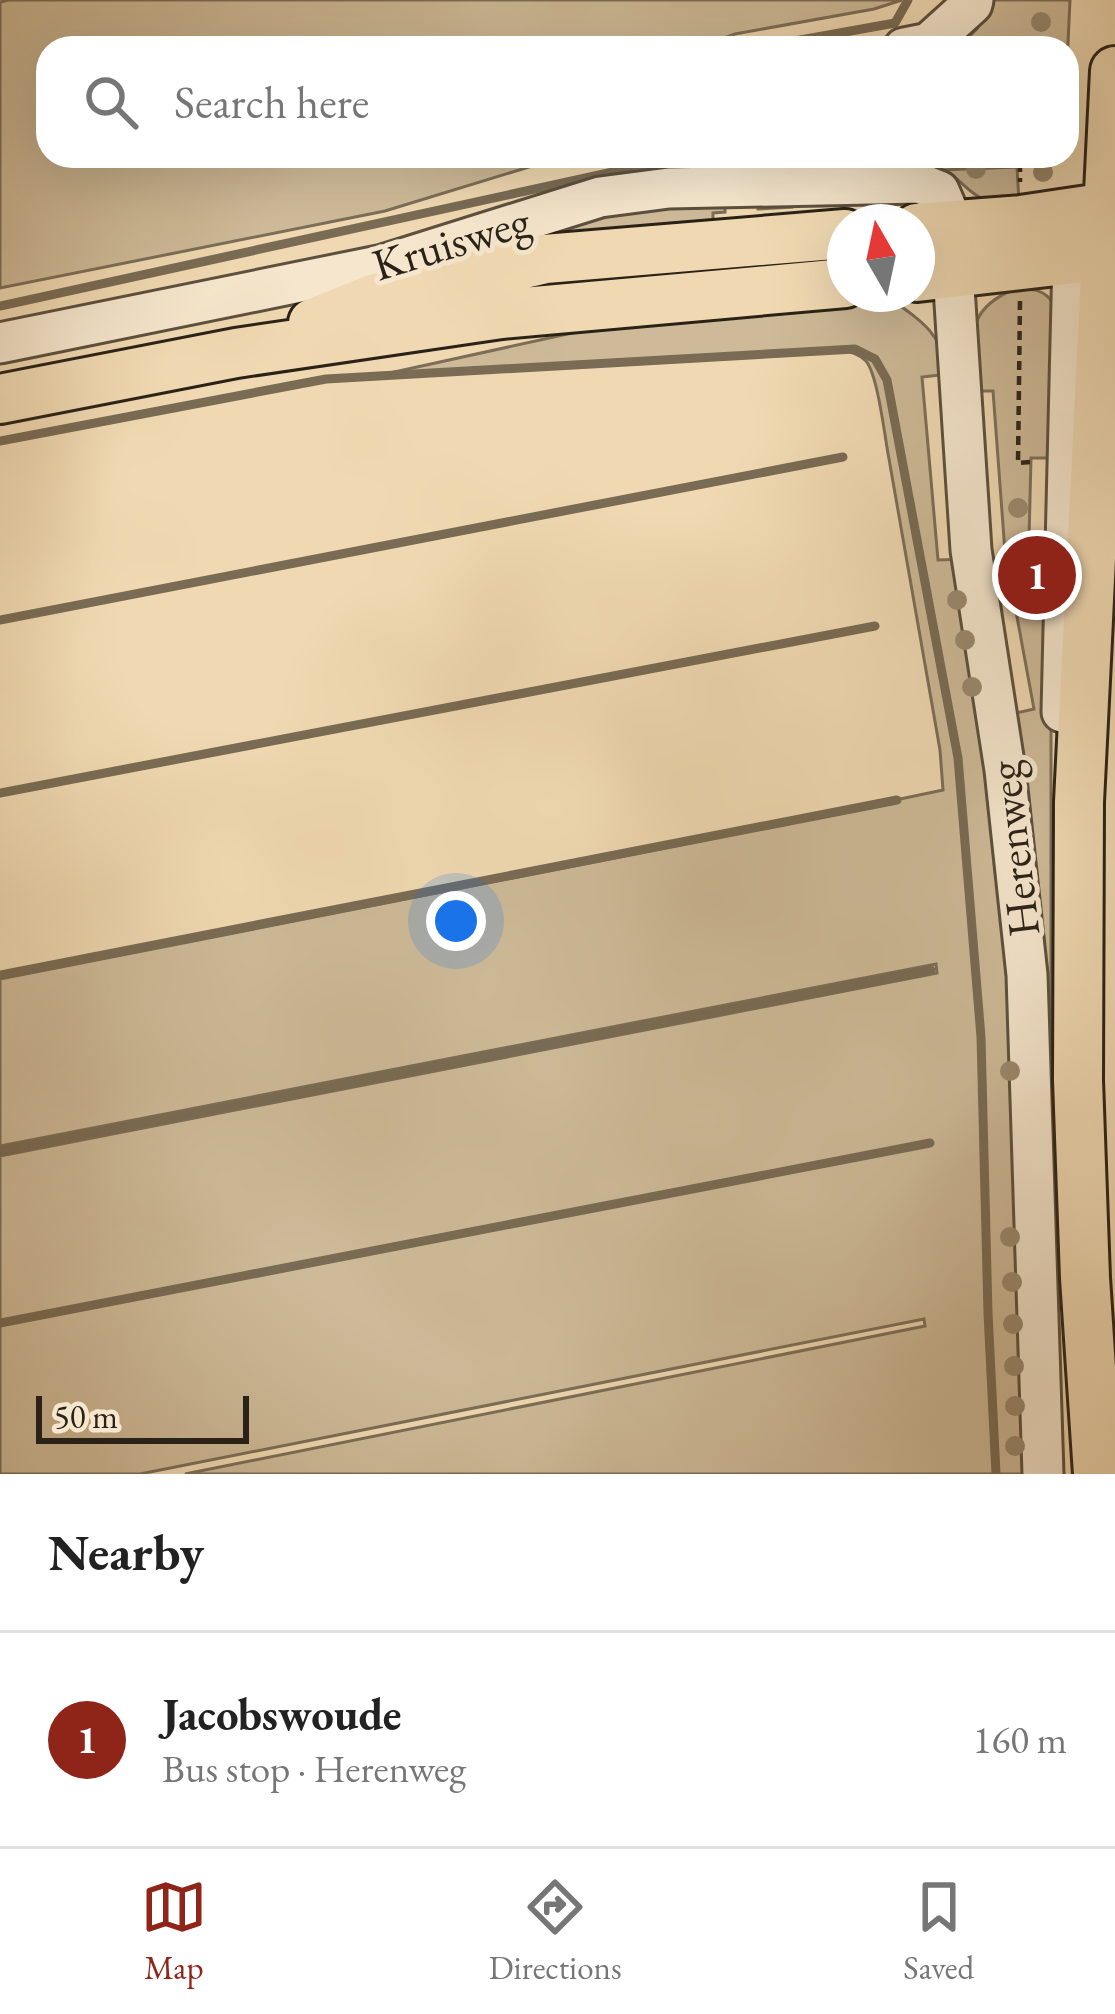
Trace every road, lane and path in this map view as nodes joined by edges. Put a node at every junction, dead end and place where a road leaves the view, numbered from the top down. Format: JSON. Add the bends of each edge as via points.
{"nodes":[{"id":1,"x":973,"y":0,"type":"edge"},
{"id":2,"x":938,"y":36,"type":"edge"},
{"id":3,"x":1115,"y":71,"type":"edge"},
{"id":4,"x":759,"y":171,"type":"edge"},
{"id":5,"x":1112,"y":206,"type":"edge"},
{"id":6,"x":827,"y":236,"type":"edge"},
{"id":7,"x":935,"y":248,"type":"edge"},
{"id":8,"x":935,"y":251,"type":"edge"},
{"id":9,"x":935,"y":251,"type":"edge"},
{"id":10,"x":1098,"y":256,"type":"edge"},
{"id":11,"x":935,"y":259,"type":"edge"},
{"id":12,"x":827,"y":285,"type":"edge"},
{"id":13,"x":0,"y":343,"type":"edge"},
{"id":14,"x":236,"y":353,"type":"junction"},
{"id":15,"x":0,"y":399,"type":"edge"},
{"id":16,"x":1043,"y":1474,"type":"edge"},
{"id":17,"x":1098,"y":1474,"type":"edge"}],
"edges":[{"from":1,"to":2,"type":"street"},
{"from":3,"to":5,"type":"main road","name":"Herenweg"},
{"from":4,"to":7,"type":"street","name":"Kruisweg","via":[[920,182],[939,191],[948,212]]},
{"from":4,"to":13,"type":"street","name":"Kruisweg","via":[[600,197],[383,265]]},
{"from":5,"to":8,"type":"main road","via":[[1021,220]]},
{"from":5,"to":10,"type":"main road","name":"Herenweg"},
{"from":6,"to":14,"type":"main road","name":"Kruisweg","via":[[545,259],[373,299]]},
{"from":9,"to":10,"type":"main road"},
{"from":10,"to":17,"type":"main road","name":"Herenweg","via":[[1078,1080]]},
{"from":11,"to":16,"type":"street","name":"Herenweg","via":[[1028,975]]},
{"from":12,"to":14,"type":"main road","name":"Kruisweg","via":[[519,312]]},
{"from":14,"to":15,"type":"main road","name":"Kruisweg"}]}
